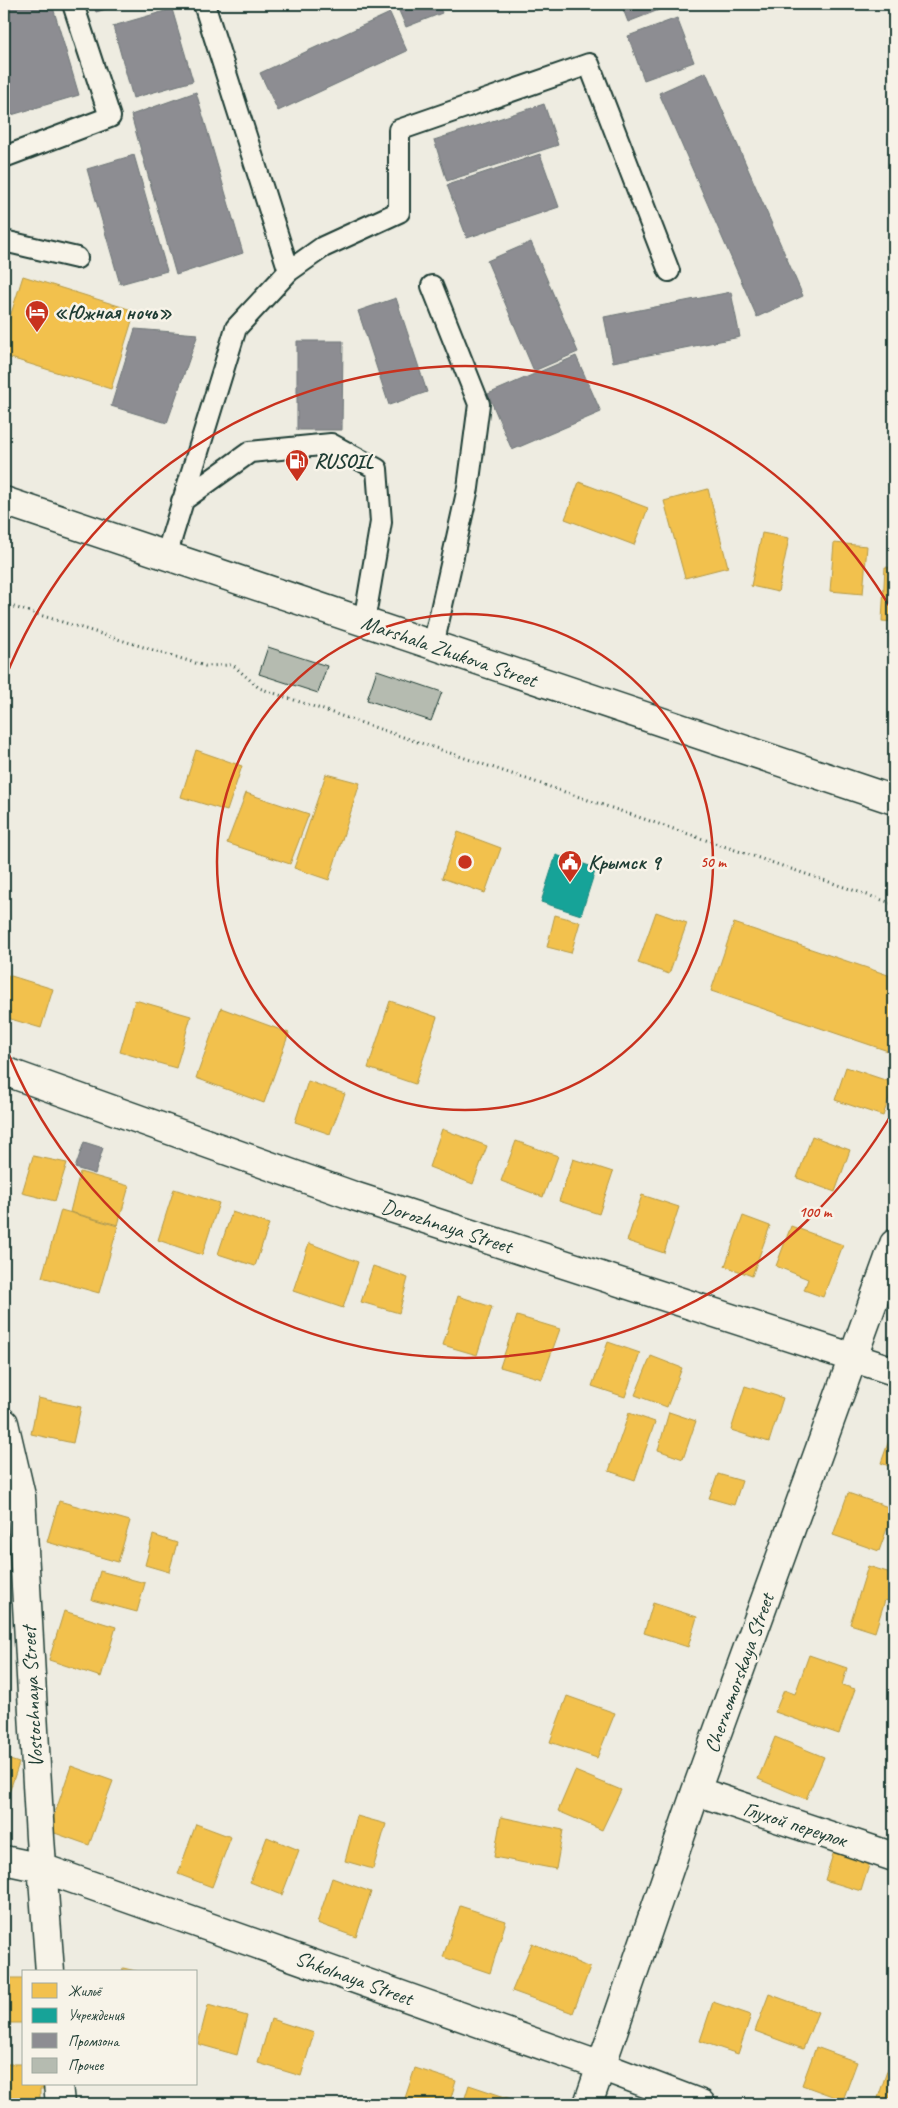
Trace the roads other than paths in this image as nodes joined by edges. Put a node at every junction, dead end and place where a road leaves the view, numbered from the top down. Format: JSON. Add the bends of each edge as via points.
{"nodes":[{"id":1,"x":73,"y":4,"type":"edge"},
{"id":2,"x":204,"y":4,"type":"edge"},
{"id":3,"x":4,"y":157,"type":"edge"},
{"id":4,"x":4,"y":241,"type":"edge"},
{"id":5,"x":77,"y":258,"type":"dead end"},
{"id":6,"x":289,"y":271,"type":"junction"},
{"id":7,"x":668,"y":271,"type":"dead end"},
{"id":8,"x":432,"y":286,"type":"dead end"},
{"id":9,"x":4,"y":501,"type":"edge"},
{"id":10,"x":182,"y":501,"type":"junction"},
{"id":11,"x":166,"y":556,"type":"junction"},
{"id":12,"x":364,"y":622,"type":"junction"},
{"id":13,"x":434,"y":646,"type":"junction"},
{"id":14,"x":894,"y":800,"type":"edge"},
{"id":15,"x":4,"y":1071,"type":"edge"},
{"id":16,"x":894,"y":1244,"type":"edge"},
{"id":17,"x":853,"y":1358,"type":"junction"},
{"id":18,"x":894,"y":1371,"type":"edge"},
{"id":19,"x":4,"y":1423,"type":"edge"},
{"id":20,"x":696,"y":1791,"type":"junction"},
{"id":21,"x":894,"y":1857,"type":"edge"},
{"id":22,"x":4,"y":1860,"type":"edge"},
{"id":23,"x":42,"y":1868,"type":"junction"},
{"id":24,"x":50,"y":1970,"type":"edge"},
{"id":25,"x":601,"y":2066,"type":"junction"},
{"id":26,"x":58,"y":2086,"type":"edge"},
{"id":27,"x":60,"y":2104,"type":"edge"},
{"id":28,"x":588,"y":2104,"type":"edge"},
{"id":29,"x":701,"y":2104,"type":"edge"}],
"edges":[{"from":1,"to":3,"type":"lane","via":[[110,117]]},
{"from":2,"to":6,"type":"lane"},
{"from":4,"to":5,"type":"lane"},
{"from":6,"to":7,"type":"lane","via":[[323,247],[399,212],[399,130],[589,64]]},
{"from":6,"to":10,"type":"lane","via":[[236,328]]},
{"from":8,"to":13,"type":"lane","via":[[479,404],[468,488]]},
{"from":9,"to":11,"type":"street","name":"Marshala Zhukova Street"},
{"from":10,"to":11,"type":"lane"},
{"from":10,"to":12,"type":"lane","via":[[250,452],[331,444],[377,469],[381,522]]},
{"from":11,"to":12,"type":"street","name":"Marshala Zhukova Street"},
{"from":12,"to":13,"type":"street","name":"Marshala Zhukova Street"},
{"from":13,"to":14,"type":"street","name":"Marshala Zhukova Street"},
{"from":15,"to":17,"type":"street","name":"Dorozhnaya Street","via":[[354,1196]]},
{"from":16,"to":17,"type":"street","name":"Chernomorskaya Street"},
{"from":17,"to":18,"type":"street","name":"Dorozhnaya Street"},
{"from":17,"to":20,"type":"street","name":"Chernomorskaya Street"},
{"from":19,"to":23,"type":"street","name":"Vostochnaya Street","via":[[21,1496]]},
{"from":20,"to":21,"type":"street","name":"Глухой переулок"},
{"from":20,"to":25,"type":"street","name":"Chernomorskaya Street"},
{"from":22,"to":23,"type":"street","name":"Shkolnaya Street"},
{"from":23,"to":24,"type":"street","name":"Vostochnaya Street"},
{"from":23,"to":25,"type":"street","name":"Shkolnaya Street"},
{"from":25,"to":28,"type":"street","name":"Chernomorskaya Street"},
{"from":25,"to":29,"type":"street","name":"Shkolnaya Street"},
{"from":26,"to":27,"type":"street"}]}
